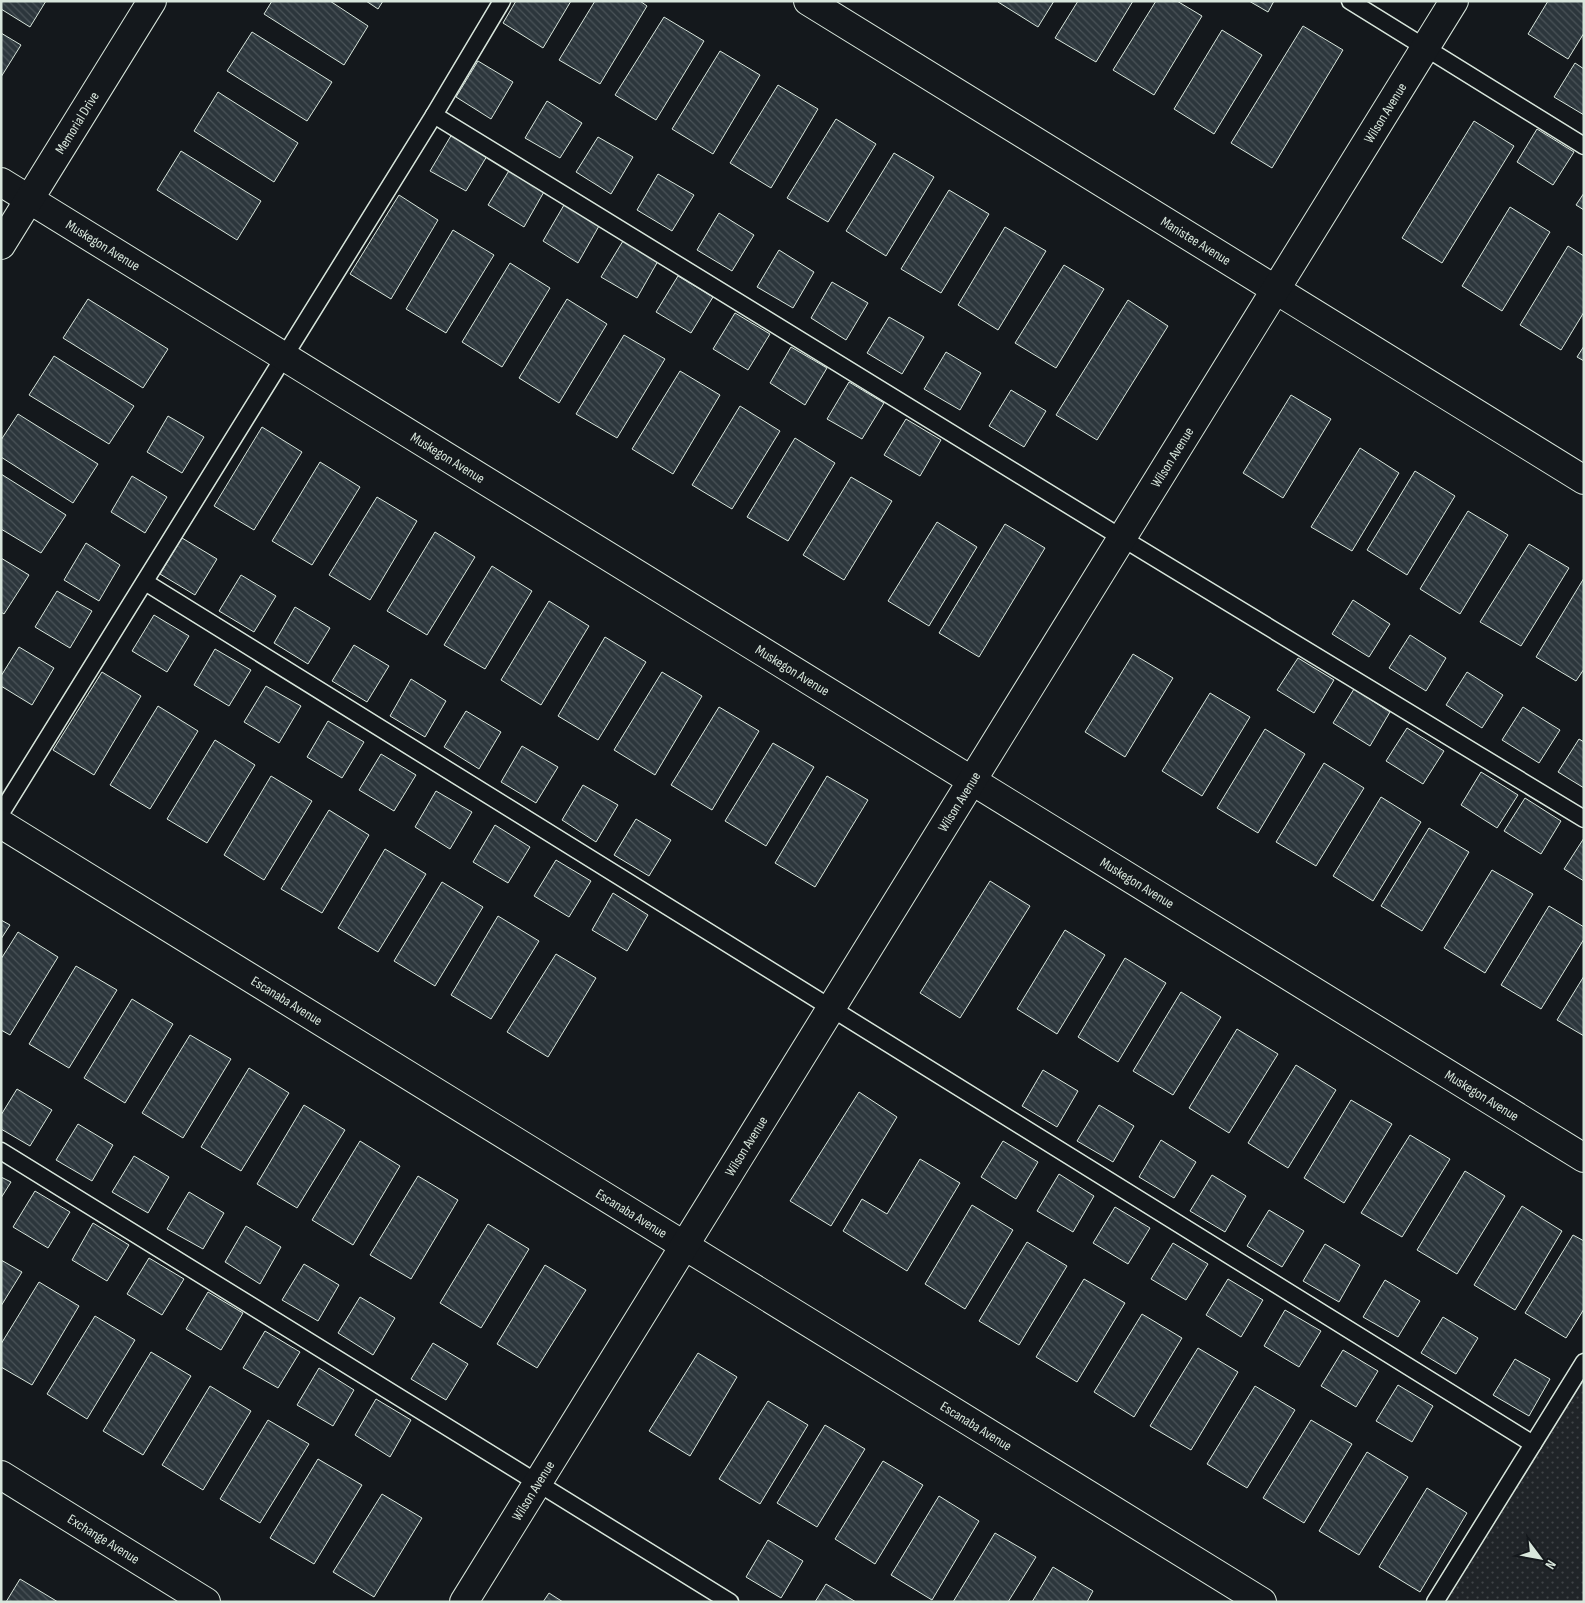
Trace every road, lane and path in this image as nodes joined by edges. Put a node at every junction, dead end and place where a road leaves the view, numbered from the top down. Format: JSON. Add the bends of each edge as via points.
{"nodes":[{"id":1,"x":152,"y":1,"type":"edge"},
{"id":2,"x":502,"y":1,"type":"edge"},
{"id":3,"x":808,"y":1,"type":"edge"},
{"id":4,"x":1350,"y":1,"type":"edge"},
{"id":5,"x":1454,"y":1,"type":"edge"},
{"id":6,"x":1425,"y":48,"type":"junction"},
{"id":7,"x":434,"y":115,"type":"junction"},
{"id":8,"x":1584,"y":146,"type":"edge"},
{"id":9,"x":1,"y":182,"type":"edge"},
{"id":10,"x":30,"y":199,"type":"junction"},
{"id":11,"x":1,"y":245,"type":"edge"},
{"id":12,"x":1276,"y":290,"type":"junction"},
{"id":13,"x":284,"y":356,"type":"junction"},
{"id":14,"x":1584,"y":480,"type":"edge"},
{"id":15,"x":1122,"y":538,"type":"junction"},
{"id":16,"x":145,"y":582,"type":"junction"},
{"id":17,"x":972,"y":781,"type":"junction"},
{"id":18,"x":1,"y":813,"type":"edge"},
{"id":19,"x":1584,"y":819,"type":"edge"},
{"id":20,"x":1,"y":824,"type":"edge"},
{"id":21,"x":831,"y":1008,"type":"junction"},
{"id":22,"x":1,"y":1151,"type":"edge"},
{"id":23,"x":1584,"y":1158,"type":"edge"},
{"id":24,"x":684,"y":1245,"type":"junction"},
{"id":25,"x":1584,"y":1362,"type":"edge"},
{"id":26,"x":1532,"y":1444,"type":"junction"},
{"id":27,"x":1,"y":1475,"type":"edge"},
{"id":28,"x":538,"y":1483,"type":"junction"},
{"id":29,"x":206,"y":1602,"type":"edge"},
{"id":30,"x":464,"y":1602,"type":"edge"},
{"id":31,"x":730,"y":1602,"type":"edge"},
{"id":32,"x":1262,"y":1602,"type":"edge"},
{"id":33,"x":1435,"y":1602,"type":"edge"}],
"edges":[{"from":1,"to":10,"type":"street","name":"Memorial Drive"},
{"from":2,"to":7,"type":"lane"},
{"from":3,"to":12,"type":"street","name":"Manistee Avenue"},
{"from":4,"to":6,"type":"lane"},
{"from":5,"to":6,"type":"street","name":"Wilson Avenue"},
{"from":6,"to":8,"type":"lane"},
{"from":6,"to":12,"type":"street","name":"Wilson Avenue"},
{"from":7,"to":13,"type":"lane"},
{"from":7,"to":15,"type":"lane"},
{"from":9,"to":10,"type":"street","name":"Muskegon Avenue"},
{"from":10,"to":11,"type":"street","name":"Memorial Drive"},
{"from":10,"to":13,"type":"street","name":"Muskegon Avenue"},
{"from":12,"to":14,"type":"street","name":"Manistee Avenue"},
{"from":12,"to":15,"type":"street","name":"Wilson Avenue"},
{"from":13,"to":16,"type":"lane"},
{"from":13,"to":17,"type":"street","name":"Muskegon Avenue"},
{"from":15,"to":17,"type":"street","name":"Wilson Avenue"},
{"from":15,"to":19,"type":"lane"},
{"from":16,"to":18,"type":"lane"},
{"from":16,"to":21,"type":"lane"},
{"from":17,"to":21,"type":"street","name":"Wilson Avenue"},
{"from":17,"to":23,"type":"street","name":"Muskegon Avenue"},
{"from":20,"to":24,"type":"street","name":"Escanaba Avenue"},
{"from":21,"to":24,"type":"street","name":"Wilson Avenue"},
{"from":21,"to":26,"type":"lane"},
{"from":22,"to":28,"type":"lane"},
{"from":24,"to":28,"type":"street","name":"Wilson Avenue"},
{"from":24,"to":32,"type":"street","name":"Escanaba Avenue"},
{"from":25,"to":26,"type":"lane"},
{"from":26,"to":33,"type":"lane"},
{"from":27,"to":29,"type":"street","name":"Exchange Avenue"},
{"from":28,"to":30,"type":"street","name":"Wilson Avenue"},
{"from":28,"to":31,"type":"lane"}]}
